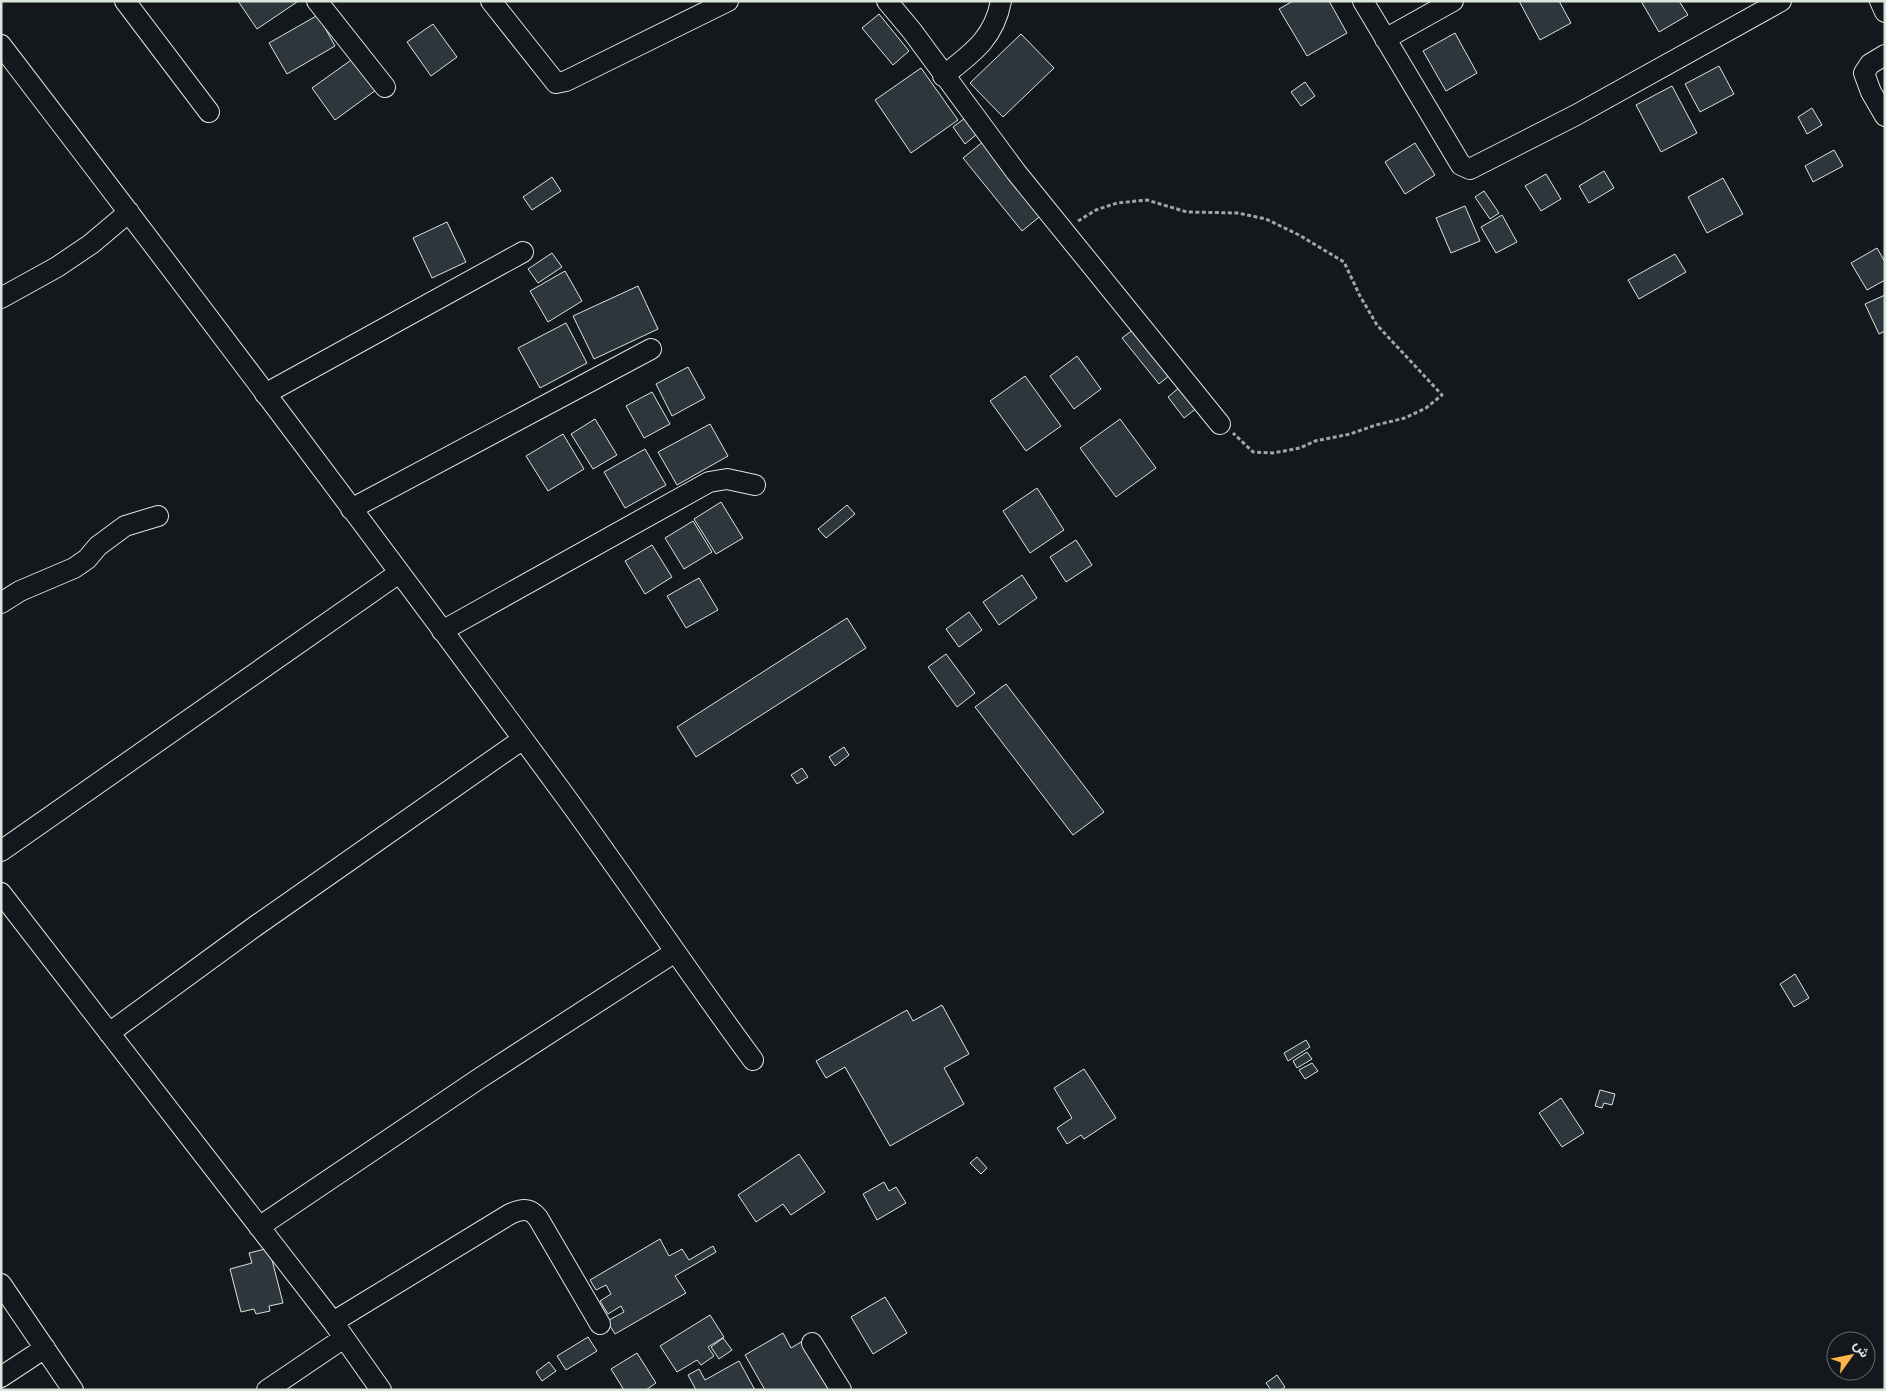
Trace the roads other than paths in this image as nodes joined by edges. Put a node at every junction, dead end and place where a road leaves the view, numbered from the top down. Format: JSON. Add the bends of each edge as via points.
{"nodes":[{"id":1,"x":125,"y":1,"type":"edge"},
{"id":2,"x":317,"y":1,"type":"edge"},
{"id":3,"x":491,"y":1,"type":"edge"},
{"id":4,"x":728,"y":1,"type":"edge"},
{"id":5,"x":887,"y":1,"type":"edge"},
{"id":6,"x":1001,"y":1,"type":"edge"},
{"id":7,"x":1363,"y":1,"type":"edge"},
{"id":8,"x":1453,"y":1,"type":"edge"},
{"id":9,"x":1781,"y":1,"type":"edge"},
{"id":10,"x":1880,"y":1,"type":"edge"},
{"id":11,"x":1885,"y":12,"type":"edge"},
{"id":12,"x":1385,"y":39,"type":"junction"},
{"id":13,"x":1,"y":45,"type":"edge"},
{"id":14,"x":1885,"y":55,"type":"edge"},
{"id":15,"x":943,"y":76,"type":"junction"},
{"id":16,"x":385,"y":87,"type":"dead end"},
{"id":17,"x":209,"y":112,"type":"dead end"},
{"id":18,"x":1885,"y":116,"type":"edge"},
{"id":19,"x":129,"y":212,"type":"junction"},
{"id":20,"x":523,"y":252,"type":"dead end"},
{"id":21,"x":1,"y":298,"type":"edge"},
{"id":22,"x":651,"y":349,"type":"dead end"},
{"id":23,"x":265,"y":394,"type":"junction"},
{"id":24,"x":1220,"y":424,"type":"road end"},
{"id":25,"x":755,"y":484,"type":"dead end"},
{"id":26,"x":351,"y":509,"type":"junction"},
{"id":27,"x":158,"y":516,"type":"dead end"},
{"id":28,"x":399,"y":573,"type":"junction"},
{"id":29,"x":1,"y":603,"type":"edge"},
{"id":30,"x":442,"y":631,"type":"junction"},
{"id":31,"x":523,"y":739,"type":"junction"},
{"id":32,"x":1,"y":851,"type":"edge"},
{"id":33,"x":1,"y":893,"type":"edge"},
{"id":34,"x":675,"y":952,"type":"junction"},
{"id":35,"x":109,"y":1033,"type":"junction"},
{"id":36,"x":753,"y":1060,"type":"dead end"},
{"id":37,"x":259,"y":1226,"type":"junction"},
{"id":38,"x":1,"y":1284,"type":"edge"},
{"id":39,"x":600,"y":1324,"type":"dead end"},
{"id":40,"x":338,"y":1330,"type":"junction"},
{"id":41,"x":812,"y":1342,"type":"dead end"},
{"id":42,"x":45,"y":1348,"type":"junction"},
{"id":43,"x":1,"y":1377,"type":"edge"},
{"id":44,"x":73,"y":1390,"type":"edge"},
{"id":45,"x":267,"y":1390,"type":"edge"},
{"id":46,"x":381,"y":1390,"type":"edge"},
{"id":47,"x":841,"y":1390,"type":"edge"}],
"edges":[{"from":1,"to":17,"type":"street"},
{"from":2,"to":16,"type":"street"},
{"from":3,"to":4,"type":"street","via":[[556,83]]},
{"from":5,"to":15,"type":"street"},
{"from":6,"to":15,"type":"street","via":[[995,24],[986,39]]},
{"from":7,"to":12,"type":"street"},
{"from":8,"to":12,"type":"street"},
{"from":9,"to":12,"type":"street","via":[[1576,115],[1470,169],[1464,168],[1459,161]]},
{"from":10,"to":11,"type":"street"},
{"from":13,"to":19,"type":"street"},
{"from":14,"to":18,"type":"street","via":[[1870,64],[1864,73]]},
{"from":15,"to":24,"type":"street","via":[[1016,172]]},
{"from":19,"to":21,"type":"street","via":[[71,258]]},
{"from":19,"to":23,"type":"street"},
{"from":20,"to":23,"type":"street"},
{"from":22,"to":26,"type":"street"},
{"from":23,"to":26,"type":"street"},
{"from":25,"to":30,"type":"street","via":[[727,479],[709,482]]},
{"from":26,"to":28,"type":"street"},
{"from":27,"to":29,"type":"street","via":[[125,526],[74,568],[20,590]]},
{"from":28,"to":30,"type":"street"},
{"from":28,"to":32,"type":"street"},
{"from":30,"to":31,"type":"street"},
{"from":31,"to":34,"type":"street"},
{"from":31,"to":35,"type":"street"},
{"from":33,"to":35,"type":"street"},
{"from":34,"to":36,"type":"street"},
{"from":34,"to":37,"type":"street"},
{"from":35,"to":37,"type":"street"},
{"from":37,"to":40,"type":"street"},
{"from":38,"to":42,"type":"street"},
{"from":39,"to":40,"type":"street","via":[[538,1218],[531,1210],[524,1209],[502,1219]]},
{"from":40,"to":45,"type":"street"},
{"from":40,"to":46,"type":"street"},
{"from":41,"to":47,"type":"street"},
{"from":42,"to":43,"type":"street"},
{"from":42,"to":44,"type":"street"}]}
